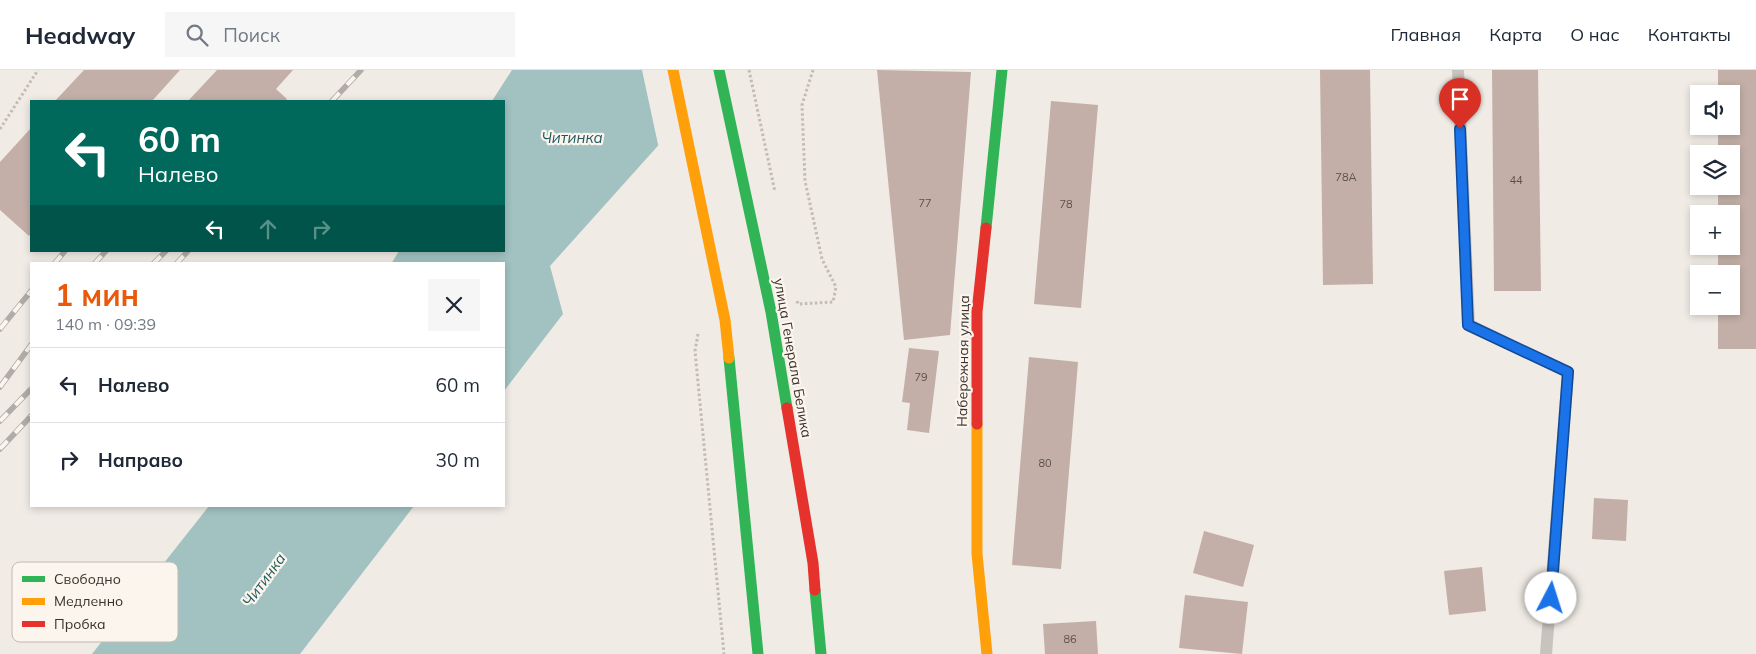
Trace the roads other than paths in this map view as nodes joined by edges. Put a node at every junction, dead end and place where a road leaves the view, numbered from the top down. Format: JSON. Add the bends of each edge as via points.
{"nodes":[{"id":1,"x":673,"y":70,"type":"edge"},
{"id":2,"x":719,"y":70,"type":"edge"},
{"id":3,"x":1002,"y":70,"type":"edge"},
{"id":4,"x":1458,"y":70,"type":"edge"},
{"id":5,"x":758,"y":654,"type":"edge"},
{"id":6,"x":821,"y":654,"type":"edge"},
{"id":7,"x":987,"y":654,"type":"edge"},
{"id":8,"x":1546,"y":654,"type":"edge"}],
"edges":[{"from":1,"to":5,"type":"main road","via":[[725,320]]},
{"from":2,"to":6,"type":"main road","name":"улица Генерала Белика","via":[[771,312],[813,563]]},
{"from":3,"to":7,"type":"main road","name":"Набережная улица","via":[[977,312],[977,554]]},
{"from":4,"to":8,"type":"lane","via":[[1468,325],[1568,372]]}]}
